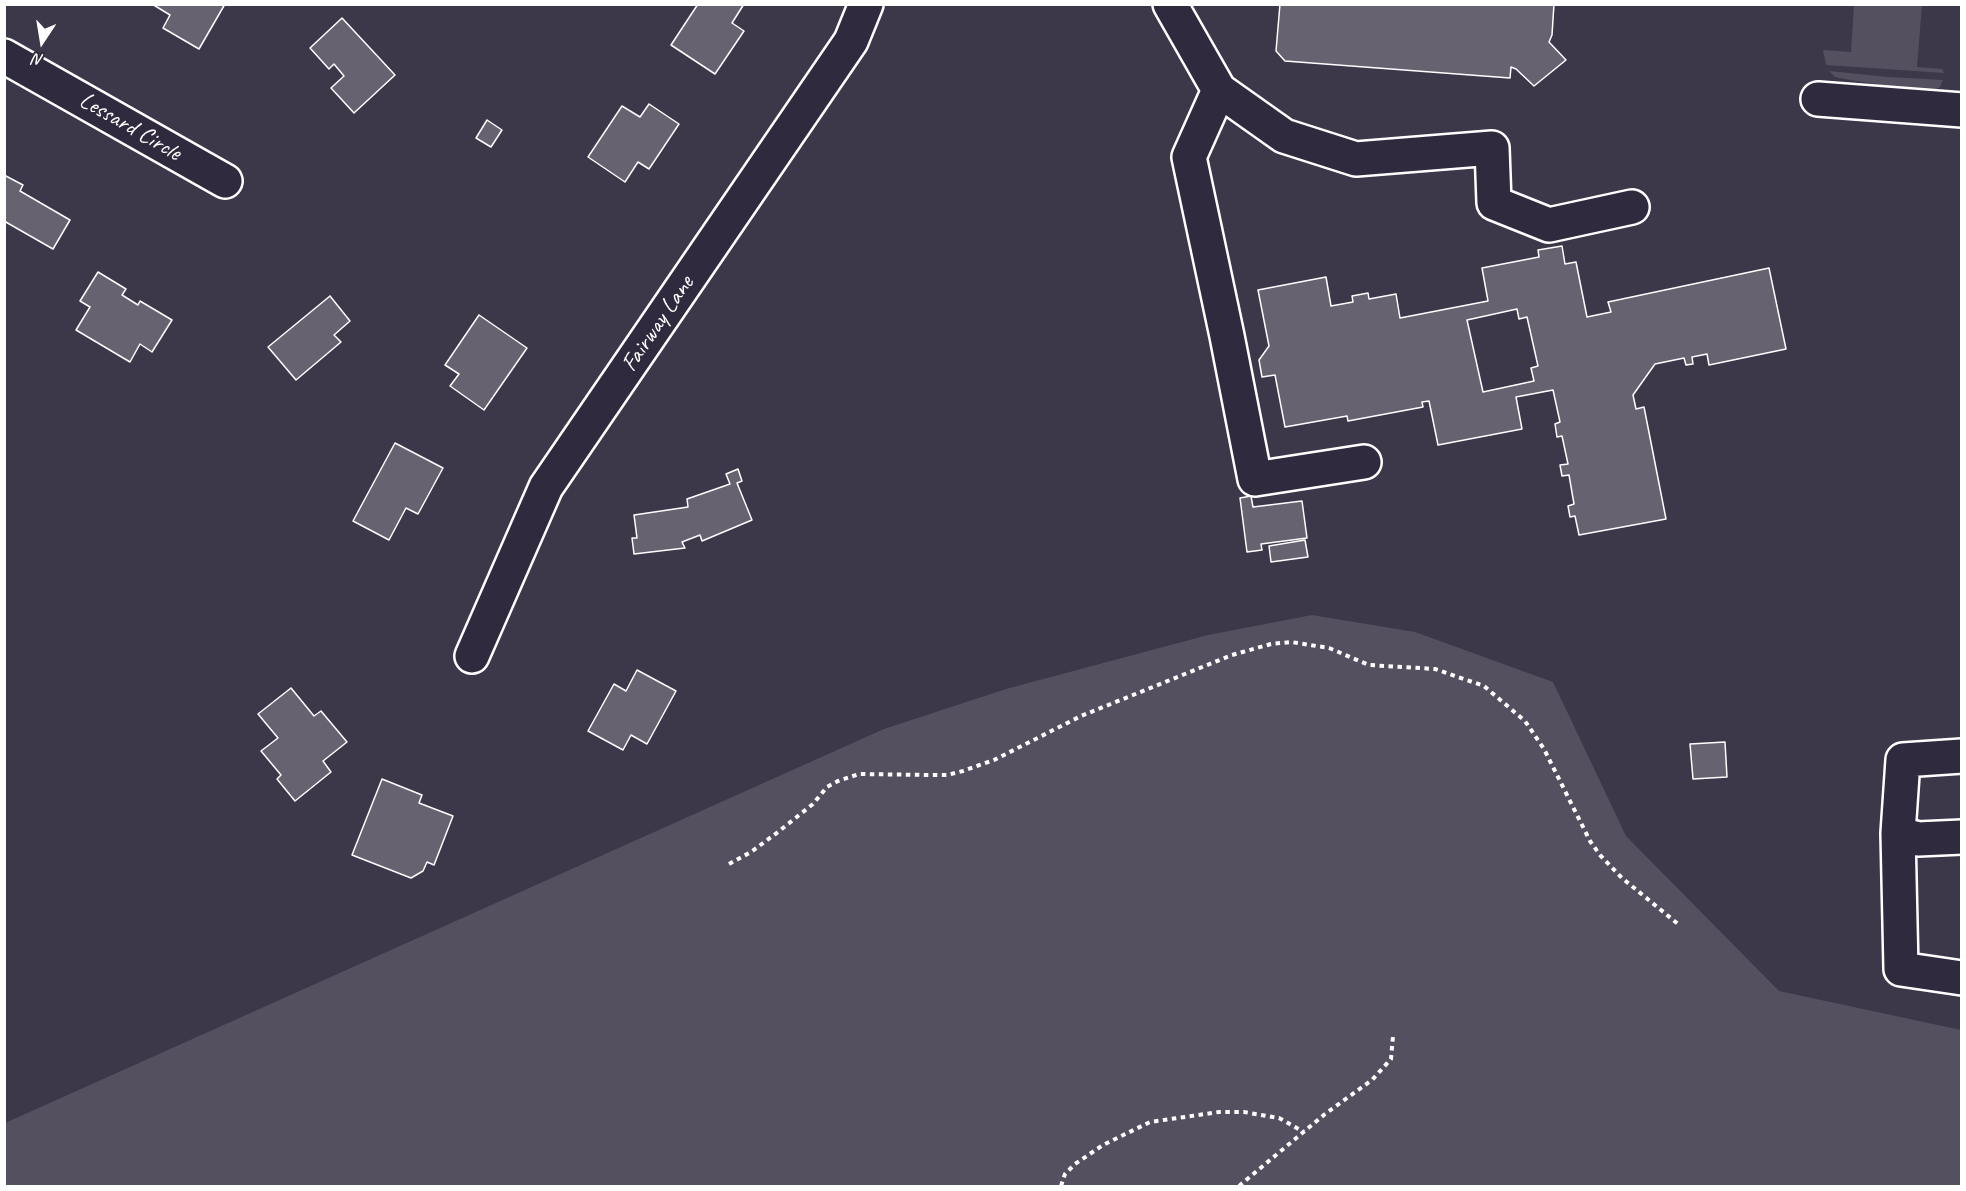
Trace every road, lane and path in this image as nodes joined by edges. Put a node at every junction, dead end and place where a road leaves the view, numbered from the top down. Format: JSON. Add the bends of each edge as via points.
{"nodes":[{"id":1,"x":866,"y":4,"type":"edge"},
{"id":2,"x":1170,"y":4,"type":"edge"},
{"id":3,"x":4,"y":56,"type":"edge"},
{"id":4,"x":1219,"y":90,"type":"junction"},
{"id":5,"x":1818,"y":99,"type":"dead end"},
{"id":6,"x":1962,"y":110,"type":"edge"},
{"id":7,"x":225,"y":181,"type":"dead end"},
{"id":8,"x":1632,"y":207,"type":"dead end"},
{"id":9,"x":1364,"y":462,"type":"dead end"},
{"id":10,"x":472,"y":656,"type":"dead end"},
{"id":11,"x":1962,"y":756,"type":"edge"},
{"id":12,"x":1898,"y":833,"type":"junction"},
{"id":13,"x":1962,"y":837,"type":"edge"},
{"id":14,"x":729,"y":864,"type":"dead end"},
{"id":15,"x":1678,"y":924,"type":"dead end"},
{"id":16,"x":1962,"y":978,"type":"edge"},
{"id":17,"x":1393,"y":1036,"type":"dead end"},
{"id":18,"x":1304,"y":1132,"type":"junction"},
{"id":19,"x":1061,"y":1186,"type":"edge"},
{"id":20,"x":1239,"y":1186,"type":"edge"}],
"edges":[{"from":1,"to":10,"type":"street","name":"Fairway Lane","via":[[851,41],[546,487]]},
{"from":2,"to":4,"type":"street"},
{"from":3,"to":7,"type":"street","name":"Lessard Circle"},
{"from":4,"to":8,"type":"street","via":[[1284,136],[1356,159],[1492,148],[1494,204],[1549,225]]},
{"from":4,"to":9,"type":"street","via":[[1189,157],[1255,478]]},
{"from":5,"to":6,"type":"street"},
{"from":11,"to":12,"type":"street","via":[[1903,760]]},
{"from":12,"to":13,"type":"street","via":[[1918,838]]},
{"from":12,"to":16,"type":"street","via":[[1901,969]]},
{"from":14,"to":15,"type":"path","via":[[778,832],[838,781],[859,774],[939,775],[963,771],[994,760],[1081,716],[1232,655],[1291,642],[1329,648],[1369,665],[1435,669],[1484,686],[1525,721],[1600,855]]},
{"from":17,"to":18,"type":"path","via":[[1391,1059],[1383,1069]]},
{"from":18,"to":19,"type":"path","via":[[1279,1118],[1244,1112],[1150,1122],[1075,1164],[1065,1174]]},
{"from":18,"to":20,"type":"path"}]}
